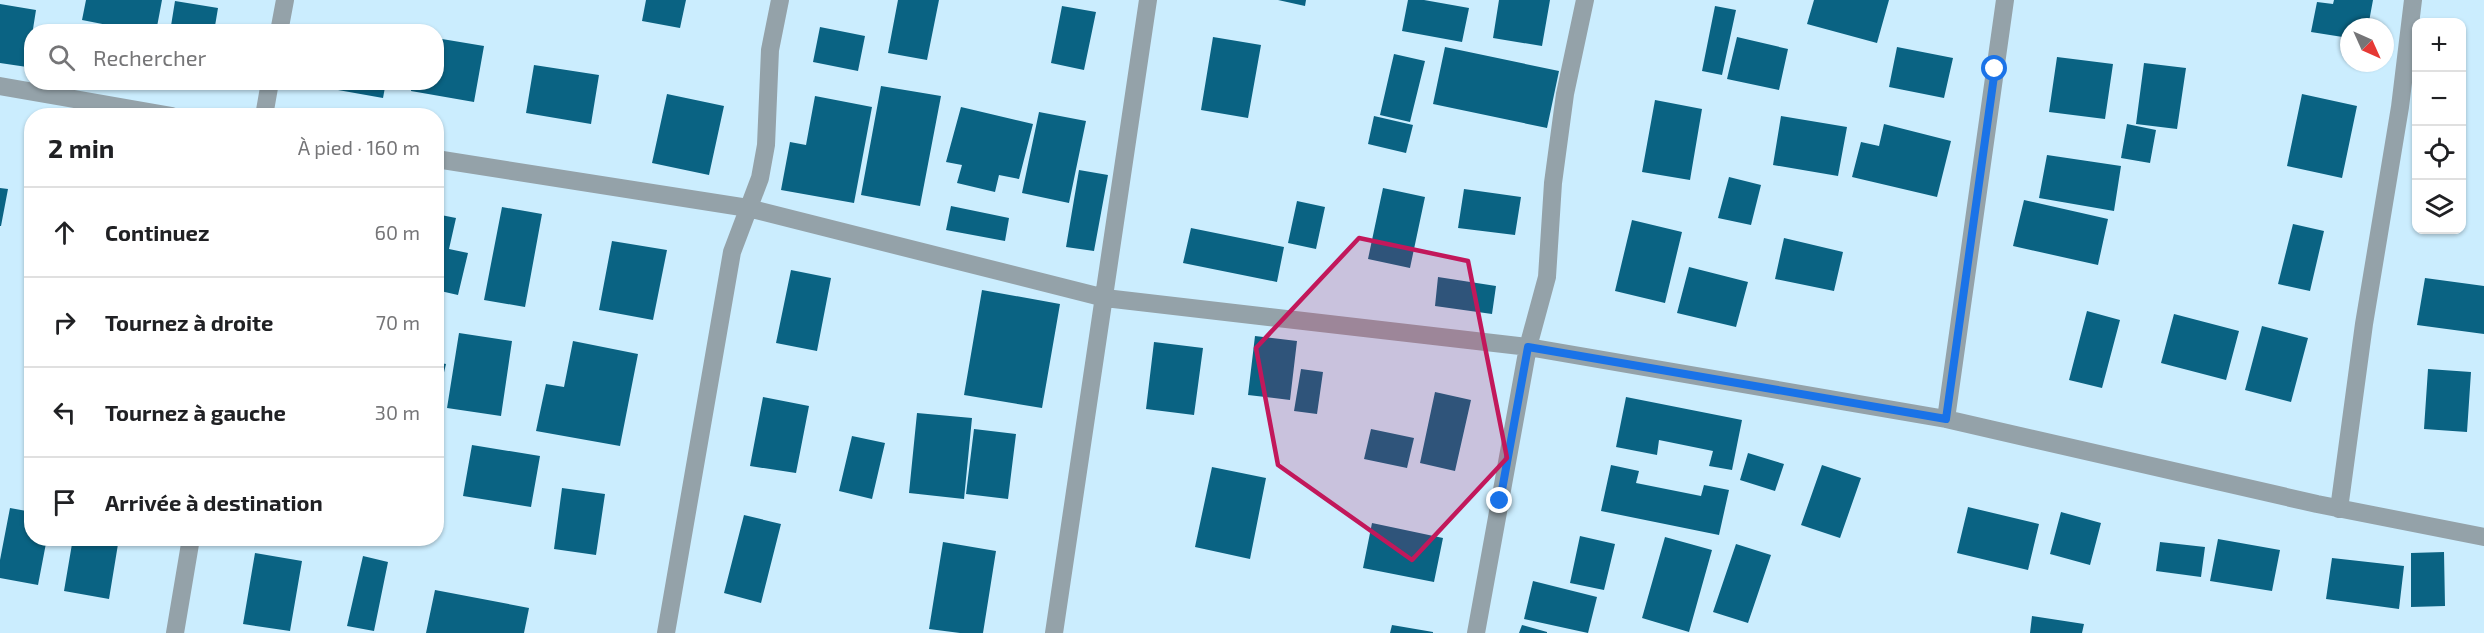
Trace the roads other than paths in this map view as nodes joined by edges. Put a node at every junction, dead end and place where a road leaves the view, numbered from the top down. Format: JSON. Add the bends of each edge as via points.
{"nodes":[{"id":1,"x":285,"y":0,"type":"edge"},
{"id":2,"x":780,"y":0,"type":"edge"},
{"id":3,"x":1148,"y":0,"type":"edge"},
{"id":4,"x":1585,"y":0,"type":"edge"},
{"id":5,"x":2005,"y":0,"type":"edge"},
{"id":6,"x":2413,"y":0,"type":"edge"},
{"id":7,"x":280,"y":24,"type":"edge"},
{"id":8,"x":0,"y":86,"type":"edge"},
{"id":9,"x":269,"y":90,"type":"edge"},
{"id":10,"x":126,"y":108,"type":"edge"},
{"id":11,"x":265,"y":108,"type":"edge"},
{"id":12,"x":444,"y":160,"type":"edge"},
{"id":13,"x":748,"y":208,"type":"junction"},
{"id":14,"x":1105,"y":298,"type":"junction"},
{"id":15,"x":1528,"y":347,"type":"junction"},
{"id":16,"x":1946,"y":419,"type":"junction"},
{"id":17,"x":2339,"y":509,"type":"junction"},
{"id":18,"x":2484,"y":537,"type":"edge"},
{"id":19,"x":190,"y":546,"type":"edge"},
{"id":20,"x":175,"y":633,"type":"edge"},
{"id":21,"x":666,"y":633,"type":"edge"},
{"id":22,"x":1054,"y":633,"type":"edge"},
{"id":23,"x":1476,"y":633,"type":"edge"}],
"edges":[{"from":1,"to":7,"type":"street"},
{"from":2,"to":13,"type":"street","via":[[770,50],[766,145],[760,178]]},
{"from":3,"to":14,"type":"street"},
{"from":4,"to":15,"type":"street","via":[[1565,94],[1553,183],[1547,277]]},
{"from":5,"to":16,"type":"street"},
{"from":6,"to":17,"type":"street"},
{"from":8,"to":10,"type":"street"},
{"from":9,"to":11,"type":"street"},
{"from":12,"to":13,"type":"street"},
{"from":13,"to":14,"type":"street"},
{"from":13,"to":21,"type":"street","via":[[732,252]]},
{"from":14,"to":15,"type":"street"},
{"from":14,"to":22,"type":"street"},
{"from":15,"to":16,"type":"street"},
{"from":15,"to":23,"type":"street"},
{"from":16,"to":17,"type":"street"},
{"from":17,"to":18,"type":"street"},
{"from":19,"to":20,"type":"street"}]}
